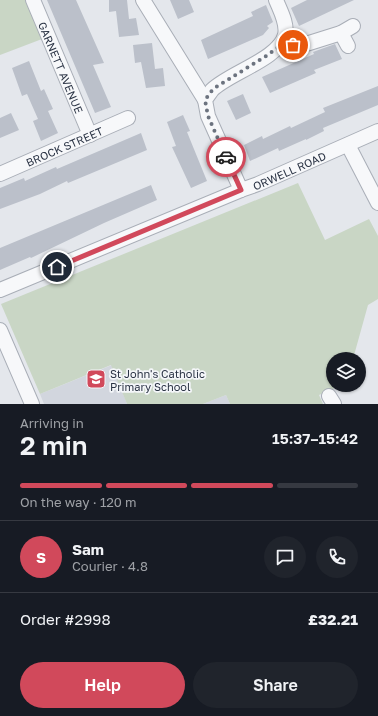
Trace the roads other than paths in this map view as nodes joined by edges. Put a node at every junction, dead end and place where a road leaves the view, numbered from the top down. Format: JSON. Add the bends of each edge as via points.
{"nodes":[{"id":1,"x":33,"y":0,"type":"edge"},
{"id":2,"x":143,"y":0,"type":"edge"},
{"id":3,"x":276,"y":0,"type":"edge"},
{"id":4,"x":280,"y":46,"type":"junction"},
{"id":5,"x":348,"y":46,"type":"dead end"},
{"id":6,"x":205,"y":100,"type":"junction"},
{"id":7,"x":128,"y":118,"type":"dead end"},
{"id":8,"x":378,"y":131,"type":"edge"},
{"id":9,"x":90,"y":135,"type":"junction"},
{"id":10,"x":348,"y":145,"type":"junction"},
{"id":11,"x":0,"y":174,"type":"edge"},
{"id":12,"x":241,"y":190,"type":"junction"},
{"id":13,"x":378,"y":203,"type":"edge"},
{"id":14,"x":0,"y":290,"type":"edge"},
{"id":15,"x":0,"y":330,"type":"edge"},
{"id":16,"x":32,"y":404,"type":"edge"}],
"edges":[{"from":1,"to":9,"type":"street","name":"GARNETT AVENUE"},
{"from":2,"to":6,"type":"street"},
{"from":3,"to":4,"type":"street","via":[[284,22],[285,35]]},
{"from":4,"to":5,"type":"street","via":[[306,44],[347,29]]},
{"from":4,"to":6,"type":"street","via":[[213,89]]},
{"from":6,"to":12,"type":"street","via":[[208,116]]},
{"from":7,"to":9,"type":"street","name":"BROCK STREET"},
{"from":8,"to":10,"type":"street","name":"ORWELL ROAD"},
{"from":9,"to":11,"type":"street","name":"BROCK STREET"},
{"from":10,"to":12,"type":"street","name":"ORWELL ROAD"},
{"from":10,"to":13,"type":"street"},
{"from":12,"to":14,"type":"street","name":"ORWELL ROAD"},
{"from":15,"to":16,"type":"street"}]}
